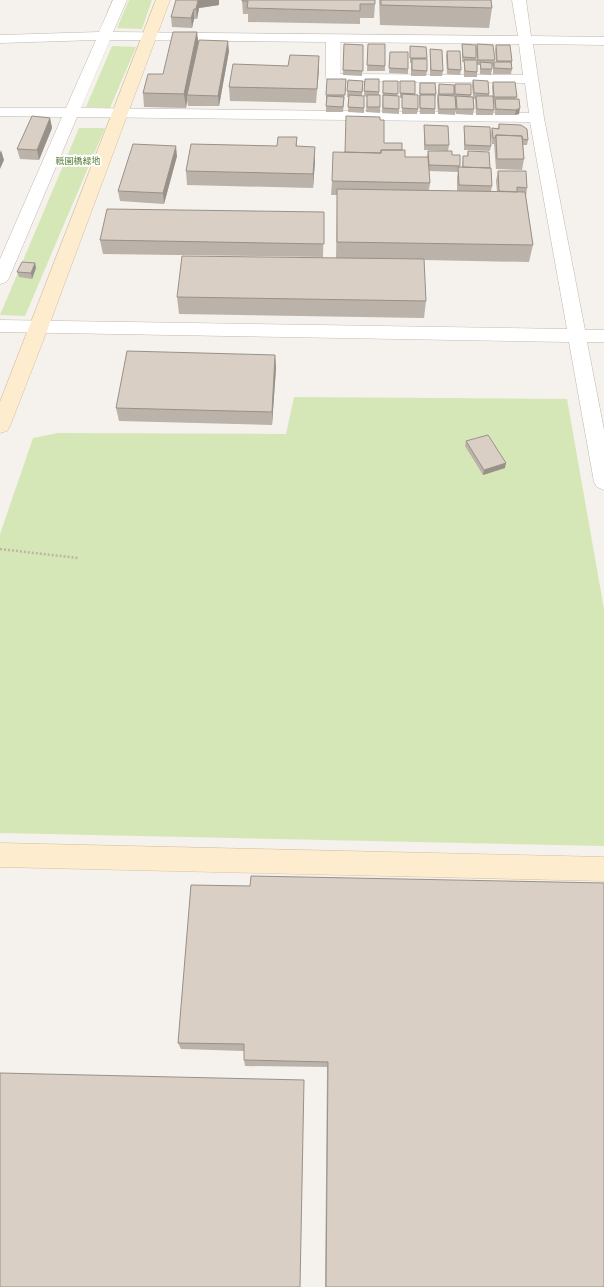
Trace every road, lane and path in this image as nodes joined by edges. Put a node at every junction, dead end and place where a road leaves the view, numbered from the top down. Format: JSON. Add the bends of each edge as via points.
{"nodes":[{"id":1,"x":120,"y":0,"type":"edge"},
{"id":2,"x":163,"y":0,"type":"edge"},
{"id":3,"x":519,"y":0,"type":"edge"},
{"id":4,"x":105,"y":36,"type":"junction"},
{"id":5,"x":150,"y":37,"type":"junction"},
{"id":6,"x":333,"y":38,"type":"junction"},
{"id":7,"x":0,"y":39,"type":"edge"},
{"id":8,"x":525,"y":40,"type":"junction"},
{"id":9,"x":604,"y":41,"type":"edge"},
{"id":10,"x":531,"y":79,"type":"junction"},
{"id":11,"x":0,"y":112,"type":"edge"},
{"id":12,"x":70,"y":113,"type":"junction"},
{"id":13,"x":120,"y":114,"type":"junction"},
{"id":14,"x":537,"y":118,"type":"junction"},
{"id":15,"x":0,"y":278,"type":"edge"},
{"id":16,"x":0,"y":326,"type":"edge"},
{"id":17,"x":39,"y":328,"type":"junction"},
{"id":18,"x":576,"y":335,"type":"junction"},
{"id":19,"x":604,"y":336,"type":"edge"},
{"id":20,"x":0,"y":426,"type":"edge"},
{"id":21,"x":604,"y":482,"type":"edge"},
{"id":22,"x":0,"y":549,"type":"edge"},
{"id":23,"x":78,"y":558,"type":"dead end"},
{"id":24,"x":0,"y":855,"type":"edge"},
{"id":25,"x":604,"y":869,"type":"edge"}],
"edges":[{"from":1,"to":4,"type":"street"},
{"from":2,"to":5,"type":"street"},
{"from":3,"to":8,"type":"street"},
{"from":4,"to":5,"type":"street"},
{"from":4,"to":7,"type":"street"},
{"from":4,"to":12,"type":"street"},
{"from":5,"to":6,"type":"street"},
{"from":5,"to":13,"type":"street"},
{"from":6,"to":8,"type":"street"},
{"from":6,"to":10,"type":"street","via":[[333,78]]},
{"from":8,"to":9,"type":"street"},
{"from":8,"to":10,"type":"street"},
{"from":10,"to":14,"type":"street"},
{"from":11,"to":12,"type":"street"},
{"from":12,"to":13,"type":"street"},
{"from":12,"to":15,"type":"street"},
{"from":13,"to":14,"type":"street"},
{"from":13,"to":17,"type":"street"},
{"from":14,"to":18,"type":"street"},
{"from":16,"to":17,"type":"street"},
{"from":17,"to":18,"type":"street"},
{"from":17,"to":20,"type":"street"},
{"from":18,"to":19,"type":"street"},
{"from":18,"to":21,"type":"street"},
{"from":22,"to":23,"type":"path"},
{"from":24,"to":25,"type":"street"}]}
